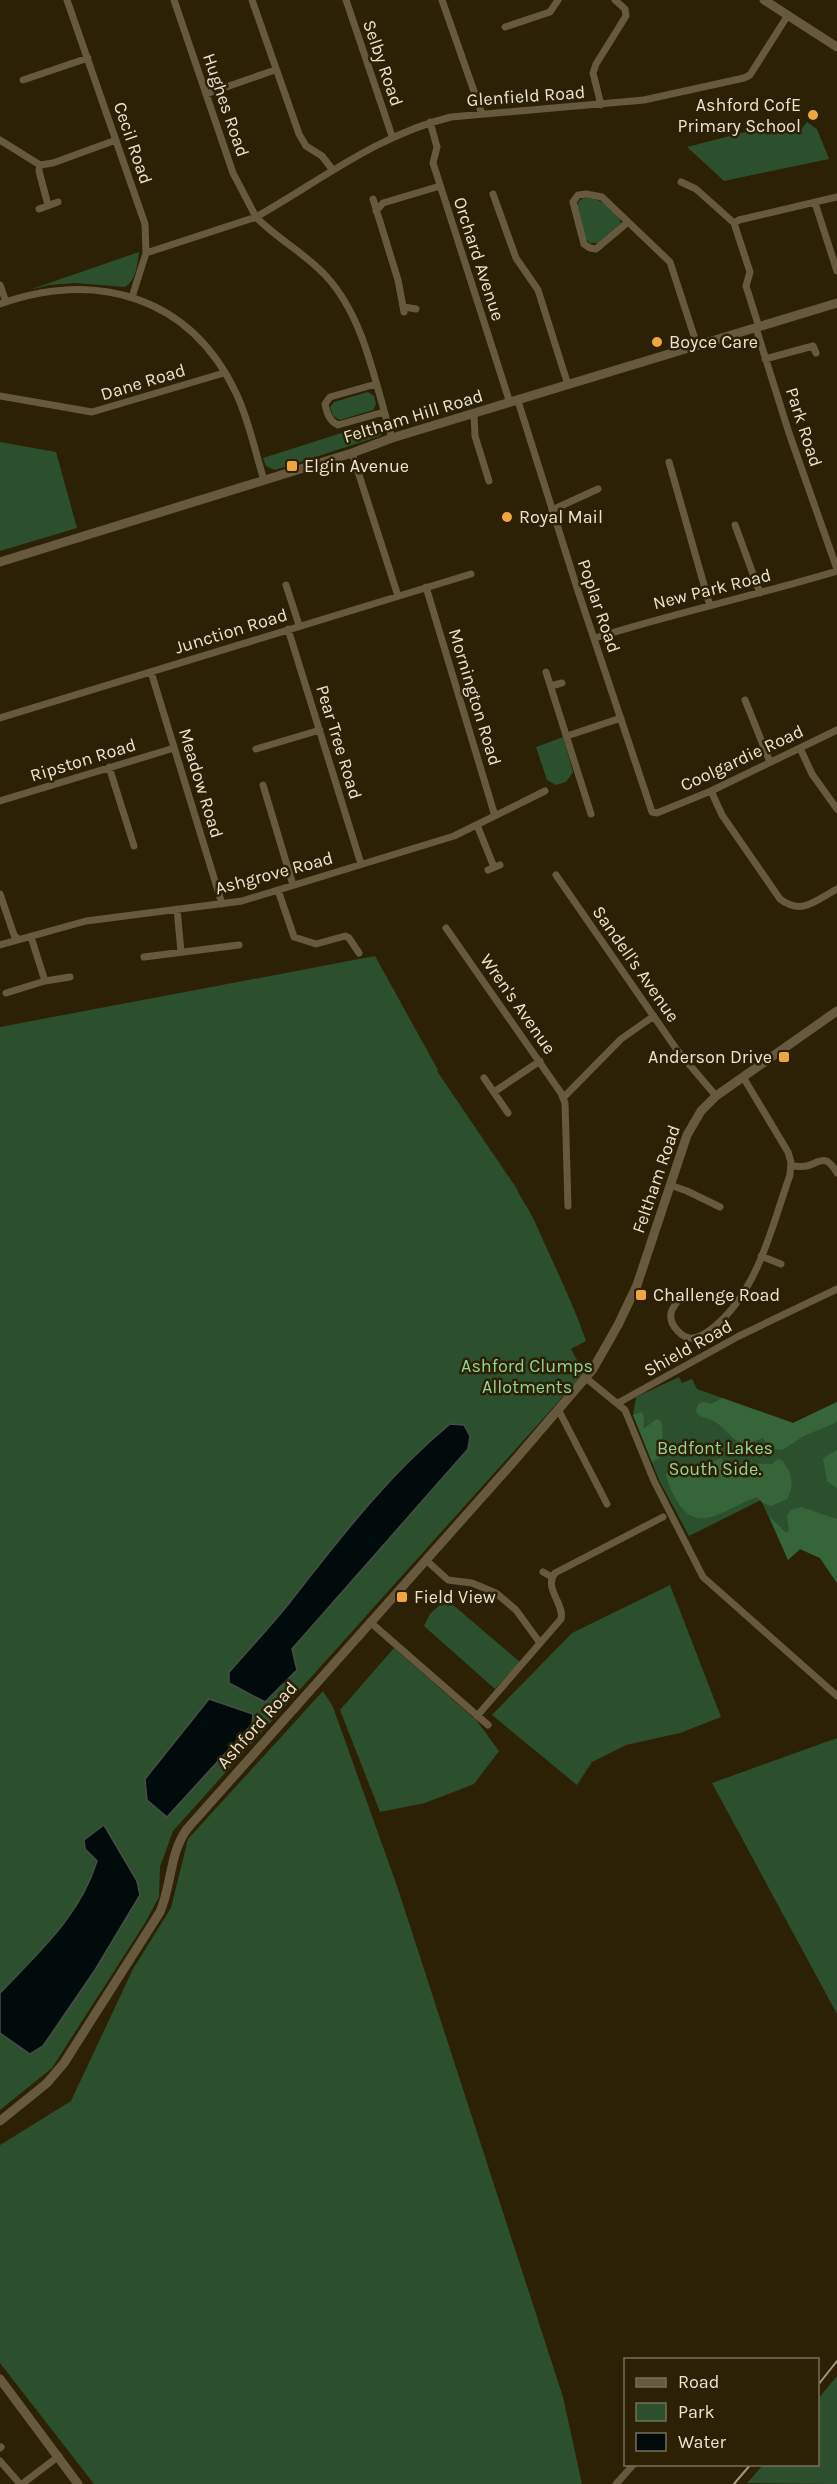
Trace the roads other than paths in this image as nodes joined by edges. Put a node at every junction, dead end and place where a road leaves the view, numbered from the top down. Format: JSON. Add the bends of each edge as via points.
{"nodes":[{"id":1,"x":67,"y":0,"type":"edge"},
{"id":2,"x":174,"y":0,"type":"edge"},
{"id":3,"x":252,"y":0,"type":"edge"},
{"id":4,"x":346,"y":0,"type":"edge"},
{"id":5,"x":442,"y":0,"type":"edge"},
{"id":6,"x":615,"y":0,"type":"edge"},
{"id":7,"x":764,"y":0,"type":"edge"},
{"id":8,"x":555,"y":1,"type":"edge"},
{"id":9,"x":788,"y":15,"type":"junction"},
{"id":10,"x":505,"y":27,"type":"dead end"},
{"id":11,"x":837,"y":47,"type":"edge"},
{"id":12,"x":88,"y":58,"type":"junction"},
{"id":13,"x":275,"y":70,"type":"junction"},
{"id":14,"x":22,"y":80,"type":"dead end"},
{"id":15,"x":206,"y":94,"type":"junction"},
{"id":16,"x":602,"y":105,"type":"junction"},
{"id":17,"x":482,"y":114,"type":"junction"},
{"id":18,"x":430,"y":122,"type":"junction"},
{"id":19,"x":392,"y":136,"type":"junction"},
{"id":20,"x":0,"y":140,"type":"edge"},
{"id":21,"x":116,"y":140,"type":"junction"},
{"id":22,"x":40,"y":165,"type":"junction"},
{"id":23,"x":332,"y":169,"type":"junction"},
{"id":24,"x":681,"y":182,"type":"dead end"},
{"id":25,"x":440,"y":186,"type":"junction"},
{"id":26,"x":493,"y":194,"type":"dead end"},
{"id":27,"x":837,"y":197,"type":"edge"},
{"id":28,"x":373,"y":200,"type":"dead end"},
{"id":29,"x":58,"y":202,"type":"dead end"},
{"id":30,"x":815,"y":203,"type":"junction"},
{"id":31,"x":48,"y":205,"type":"junction"},
{"id":32,"x":39,"y":209,"type":"dead end"},
{"id":33,"x":376,"y":211,"type":"junction"},
{"id":34,"x":256,"y":217,"type":"junction"},
{"id":35,"x":628,"y":222,"type":"junction"},
{"id":36,"x":734,"y":223,"type":"junction"},
{"id":37,"x":146,"y":253,"type":"junction"},
{"id":38,"x":837,"y":271,"type":"edge"},
{"id":39,"x":0,"y":285,"type":"edge"},
{"id":40,"x":132,"y":297,"type":"junction"},
{"id":41,"x":3,"y":303,"type":"edge"},
{"id":42,"x":837,"y":303,"type":"edge"},
{"id":43,"x":416,"y":309,"type":"dead end"},
{"id":44,"x":757,"y":327,"type":"junction"},
{"id":45,"x":697,"y":345,"type":"junction"},
{"id":46,"x":816,"y":353,"type":"dead end"},
{"id":47,"x":765,"y":359,"type":"junction"},
{"id":48,"x":224,"y":373,"type":"junction"},
{"id":49,"x":375,"y":384,"type":"junction"},
{"id":50,"x":568,"y":385,"type":"junction"},
{"id":51,"x":0,"y":396,"type":"edge"},
{"id":52,"x":514,"y":402,"type":"junction"},
{"id":53,"x":384,"y":412,"type":"junction"},
{"id":54,"x":474,"y":414,"type":"junction"},
{"id":55,"x":392,"y":438,"type":"junction"},
{"id":56,"x":352,"y":453,"type":"junction"},
{"id":57,"x":669,"y":462,"type":"dead end"},
{"id":58,"x":264,"y":480,"type":"junction"},
{"id":59,"x":489,"y":481,"type":"dead end"},
{"id":60,"x":598,"y":489,"type":"dead end"},
{"id":61,"x":552,"y":510,"type":"junction"},
{"id":62,"x":735,"y":525,"type":"dead end"},
{"id":63,"x":0,"y":562,"type":"edge"},
{"id":64,"x":837,"y":570,"type":"edge"},
{"id":65,"x":471,"y":574,"type":"dead end"},
{"id":66,"x":286,"y":585,"type":"dead end"},
{"id":67,"x":426,"y":587,"type":"junction"},
{"id":68,"x":760,"y":593,"type":"junction"},
{"id":69,"x":398,"y":596,"type":"junction"},
{"id":70,"x":710,"y":606,"type":"junction"},
{"id":71,"x":299,"y":625,"type":"junction"},
{"id":72,"x":288,"y":629,"type":"junction"},
{"id":73,"x":595,"y":638,"type":"junction"},
{"id":74,"x":151,"y":672,"type":"junction"},
{"id":75,"x":546,"y":672,"type":"dead end"},
{"id":76,"x":562,"y":683,"type":"dead end"},
{"id":77,"x":551,"y":686,"type":"junction"},
{"id":78,"x":746,"y":700,"type":"dead end"},
{"id":79,"x":0,"y":718,"type":"edge"},
{"id":80,"x":621,"y":718,"type":"junction"},
{"id":81,"x":320,"y":730,"type":"junction"},
{"id":82,"x":837,"y":730,"type":"edge"},
{"id":83,"x":567,"y":736,"type":"junction"},
{"id":84,"x":174,"y":748,"type":"junction"},
{"id":85,"x":800,"y":748,"type":"junction"},
{"id":86,"x":256,"y":750,"type":"dead end"},
{"id":87,"x":770,"y":762,"type":"junction"},
{"id":88,"x":109,"y":767,"type":"junction"},
{"id":89,"x":263,"y":785,"type":"dead end"},
{"id":90,"x":545,"y":791,"type":"dead end"},
{"id":91,"x":711,"y":791,"type":"junction"},
{"id":92,"x":0,"y":801,"type":"edge"},
{"id":93,"x":837,"y":809,"type":"edge"},
{"id":94,"x":660,"y":813,"type":"joint"},
{"id":95,"x":591,"y":814,"type":"dead end"},
{"id":96,"x":495,"y":816,"type":"junction"},
{"id":97,"x":477,"y":825,"type":"junction"},
{"id":98,"x":134,"y":846,"type":"dead end"},
{"id":99,"x":361,"y":864,"type":"junction"},
{"id":100,"x":494,"y":867,"type":"dead end"},
{"id":101,"x":556,"y":875,"type":"dead end"},
{"id":102,"x":293,"y":885,"type":"junction"},
{"id":103,"x":837,"y":889,"type":"edge"},
{"id":104,"x":278,"y":890,"type":"junction"},
{"id":105,"x":0,"y":894,"type":"edge"},
{"id":106,"x":222,"y":904,"type":"junction"},
{"id":107,"x":177,"y":909,"type":"junction"},
{"id":108,"x":446,"y":928,"type":"dead end"},
{"id":109,"x":31,"y":937,"type":"junction"},
{"id":110,"x":18,"y":939,"type":"junction"},
{"id":111,"x":0,"y":945,"type":"edge"},
{"id":112,"x":239,"y":945,"type":"dead end"},
{"id":113,"x":181,"y":952,"type":"junction"},
{"id":114,"x":359,"y":953,"type":"dead end"},
{"id":115,"x":144,"y":957,"type":"dead end"},
{"id":116,"x":70,"y":978,"type":"dead end"},
{"id":117,"x":45,"y":981,"type":"junction"},
{"id":118,"x":6,"y":993,"type":"dead end"},
{"id":119,"x":837,"y":1011,"type":"edge"},
{"id":120,"x":654,"y":1016,"type":"junction"},
{"id":121,"x":540,"y":1061,"type":"junction"},
{"id":122,"x":743,"y":1077,"type":"junction"},
{"id":123,"x":484,"y":1078,"type":"dead end"},
{"id":124,"x":494,"y":1092,"type":"junction"},
{"id":125,"x":716,"y":1096,"type":"junction"},
{"id":126,"x":563,"y":1098,"type":"junction"},
{"id":127,"x":508,"y":1113,"type":"dead end"},
{"id":128,"x":790,"y":1166,"type":"junction"},
{"id":129,"x":837,"y":1173,"type":"edge"},
{"id":130,"x":670,"y":1185,"type":"junction"},
{"id":131,"x":568,"y":1206,"type":"dead end"},
{"id":132,"x":720,"y":1207,"type":"dead end"},
{"id":133,"x":761,"y":1256,"type":"junction"},
{"id":134,"x":781,"y":1264,"type":"dead end"},
{"id":135,"x":837,"y":1289,"type":"edge"},
{"id":136,"x":676,"y":1302,"type":"dead end"},
{"id":137,"x":586,"y":1378,"type":"junction"},
{"id":138,"x":618,"y":1403,"type":"junction"},
{"id":139,"x":558,"y":1410,"type":"junction"},
{"id":140,"x":607,"y":1504,"type":"dead end"},
{"id":141,"x":663,"y":1517,"type":"dead end"},
{"id":142,"x":426,"y":1560,"type":"junction"},
{"id":143,"x":543,"y":1572,"type":"dead end"},
{"id":144,"x":552,"y":1577,"type":"junction"},
{"id":145,"x":370,"y":1622,"type":"junction"},
{"id":146,"x":540,"y":1643,"type":"junction"},
{"id":147,"x":837,"y":1696,"type":"edge"},
{"id":148,"x":477,"y":1716,"type":"junction"},
{"id":149,"x":488,"y":1725,"type":"dead end"},
{"id":150,"x":0,"y":2121,"type":"edge"},
{"id":151,"x":0,"y":2379,"type":"edge"},
{"id":152,"x":59,"y":2456,"type":"junction"},
{"id":153,"x":0,"y":2461,"type":"edge"},
{"id":154,"x":632,"y":2466,"type":"edge"},
{"id":155,"x":78,"y":2483,"type":"edge"},
{"id":156,"x":21,"y":2484,"type":"edge"},
{"id":157,"x":616,"y":2484,"type":"edge"}],
"edges":[{"from":1,"to":12,"type":"street","name":"Cecil Road"},
{"from":2,"to":15,"type":"street","name":"Hughes Road"},
{"from":3,"to":13,"type":"street"},
{"from":4,"to":19,"type":"street","name":"Selby Road"},
{"from":5,"to":17,"type":"street"},
{"from":6,"to":16,"type":"street","via":[[625,9],[626,16],[593,72]]},
{"from":7,"to":9,"type":"main road"},
{"from":8,"to":10,"type":"street","via":[[550,12]]},
{"from":9,"to":11,"type":"main road"},
{"from":9,"to":16,"type":"street","name":"Glenfield Road","via":[[750,75],[744,78]]},
{"from":12,"to":14,"type":"street"},
{"from":12,"to":21,"type":"street","name":"Cecil Road"},
{"from":13,"to":15,"type":"street"},
{"from":13,"to":23,"type":"street","via":[[301,138]]},
{"from":15,"to":34,"type":"street","name":"Hughes Road","via":[[233,174]]},
{"from":16,"to":17,"type":"street","name":"Glenfield Road"},
{"from":17,"to":18,"type":"street","name":"Glenfield Road"},
{"from":18,"to":19,"type":"street","name":"Glenfield Road"},
{"from":18,"to":25,"type":"street","name":"Orchard Avenue","via":[[437,147],[433,163]]},
{"from":19,"to":23,"type":"street","name":"Glenfield Road"},
{"from":20,"to":22,"type":"street"},
{"from":21,"to":22,"type":"street"},
{"from":21,"to":37,"type":"street","name":"Cecil Road","via":[[145,224]]},
{"from":22,"to":31,"type":"street"},
{"from":23,"to":34,"type":"street","name":"Glenfield Road"},
{"from":24,"to":36,"type":"street","via":[[696,189]]},
{"from":25,"to":33,"type":"street","via":[[383,203]]},
{"from":25,"to":52,"type":"street","name":"Orchard Avenue"},
{"from":26,"to":50,"type":"street","via":[[516,258],[538,290]]},
{"from":27,"to":30,"type":"street"},
{"from":28,"to":33,"type":"street"},
{"from":29,"to":31,"type":"street"},
{"from":30,"to":36,"type":"street"},
{"from":30,"to":38,"type":"street"},
{"from":31,"to":32,"type":"street"},
{"from":33,"to":43,"type":"street","via":[[404,309]]},
{"from":34,"to":37,"type":"street","name":"Glenfield Road"},
{"from":34,"to":49,"type":"street","name":"Hughes Road","via":[[328,278],[354,319]]},
{"from":35,"to":35,"type":"street","via":[[602,197],[578,195],[573,202],[584,244],[590,248],[596,249]]},
{"from":35,"to":45,"type":"street","via":[[670,262]]},
{"from":36,"to":44,"type":"street","name":"Park Road","via":[[750,272],[746,286]]},
{"from":37,"to":40,"type":"street","name":"Cecil Road"},
{"from":39,"to":41,"type":"street"},
{"from":40,"to":41,"type":"street","via":[[83,288],[43,291]]},
{"from":40,"to":48,"type":"street","via":[[177,319],[214,355]]},
{"from":42,"to":44,"type":"main road","name":"Feltham Hill Road"},
{"from":44,"to":45,"type":"main road","name":"Feltham Hill Road"},
{"from":44,"to":47,"type":"street","name":"Park Road"},
{"from":45,"to":50,"type":"main road","name":"Feltham Hill Road"},
{"from":46,"to":47,"type":"street","via":[[813,346]]},
{"from":47,"to":64,"type":"street","name":"Park Road"},
{"from":48,"to":51,"type":"street","name":"Dane Road","via":[[92,412]]},
{"from":48,"to":58,"type":"street","via":[[236,393]]},
{"from":49,"to":53,"type":"street","name":"Hughes Road"},
{"from":49,"to":53,"type":"street","via":[[330,398],[325,404],[327,413],[338,425]]},
{"from":50,"to":52,"type":"main road","name":"Feltham Hill Road"},
{"from":52,"to":54,"type":"main road","name":"Feltham Hill Road"},
{"from":52,"to":61,"type":"street","name":"Poplar Road"},
{"from":53,"to":55,"type":"street","name":"Hughes Road"},
{"from":54,"to":55,"type":"main road","name":"Feltham Hill Road"},
{"from":54,"to":59,"type":"street","via":[[475,436]]},
{"from":55,"to":56,"type":"main road","name":"Feltham Hill Road"},
{"from":56,"to":58,"type":"main road","name":"Feltham Hill Road"},
{"from":56,"to":69,"type":"street"},
{"from":57,"to":70,"type":"street"},
{"from":58,"to":63,"type":"main road","name":"Feltham Hill Road"},
{"from":60,"to":61,"type":"street"},
{"from":61,"to":73,"type":"street","name":"Poplar Road"},
{"from":62,"to":68,"type":"street"},
{"from":64,"to":68,"type":"street","name":"New Park Road"},
{"from":65,"to":67,"type":"street","name":"Junction Road"},
{"from":66,"to":71,"type":"street"},
{"from":67,"to":69,"type":"street","name":"Junction Road"},
{"from":67,"to":96,"type":"street","name":"Mornington Road"},
{"from":68,"to":70,"type":"street","name":"New Park Road"},
{"from":69,"to":71,"type":"street","name":"Junction Road"},
{"from":70,"to":73,"type":"street","name":"New Park Road"},
{"from":71,"to":72,"type":"street","name":"Junction Road"},
{"from":72,"to":74,"type":"street","name":"Junction Road"},
{"from":72,"to":81,"type":"street","name":"Pear Tree Road"},
{"from":73,"to":80,"type":"street","name":"Poplar Road"},
{"from":74,"to":79,"type":"street","name":"Junction Road"},
{"from":74,"to":84,"type":"street","name":"Meadow Road"},
{"from":75,"to":77,"type":"street"},
{"from":76,"to":77,"type":"street"},
{"from":77,"to":83,"type":"street"},
{"from":78,"to":87,"type":"street"},
{"from":80,"to":83,"type":"street"},
{"from":80,"to":94,"type":"street","name":"Poplar Road","via":[[651,810]]},
{"from":81,"to":86,"type":"street"},
{"from":81,"to":99,"type":"street","name":"Pear Tree Road"},
{"from":82,"to":85,"type":"street","name":"Coolgardie Road"},
{"from":83,"to":95,"type":"street"},
{"from":84,"to":88,"type":"street","name":"Ripston Road"},
{"from":84,"to":106,"type":"street","name":"Meadow Road"},
{"from":85,"to":87,"type":"street","name":"Coolgardie Road"},
{"from":85,"to":93,"type":"street","via":[[812,774]]},
{"from":87,"to":91,"type":"street","name":"Coolgardie Road"},
{"from":88,"to":92,"type":"street","name":"Ripston Road"},
{"from":88,"to":98,"type":"street"},
{"from":89,"to":102,"type":"street"},
{"from":90,"to":96,"type":"street","name":"Ashgrove Road"},
{"from":91,"to":94,"type":"street","name":"Coolgardie Road"},
{"from":91,"to":103,"type":"street","via":[[722,815],[780,899],[789,906],[798,908]]},
{"from":96,"to":97,"type":"street","name":"Ashgrove Road"},
{"from":97,"to":99,"type":"street","name":"Ashgrove Road","via":[[454,836]]},
{"from":97,"to":100,"type":"street"},
{"from":99,"to":102,"type":"street","name":"Ashgrove Road"},
{"from":101,"to":120,"type":"street","name":"Sandell's Avenue"},
{"from":102,"to":104,"type":"street","name":"Ashgrove Road"},
{"from":104,"to":106,"type":"street","name":"Ashgrove Road"},
{"from":104,"to":114,"type":"street","via":[[294,937],[316,945],[345,936]]},
{"from":105,"to":110,"type":"street"},
{"from":106,"to":107,"type":"street","name":"Ashgrove Road"},
{"from":107,"to":109,"type":"street","name":"Ashgrove Road","via":[[86,921]]},
{"from":107,"to":113,"type":"street"},
{"from":108,"to":121,"type":"street","name":"Wren's Avenue"},
{"from":109,"to":110,"type":"street","name":"Ashgrove Road"},
{"from":109,"to":117,"type":"street"},
{"from":110,"to":111,"type":"street","name":"Ashgrove Road"},
{"from":112,"to":113,"type":"street"},
{"from":113,"to":115,"type":"street"},
{"from":116,"to":117,"type":"street"},
{"from":117,"to":118,"type":"street"},
{"from":119,"to":122,"type":"main road","name":"Feltham Road"},
{"from":120,"to":125,"type":"street","name":"Sandell's Avenue"},
{"from":120,"to":126,"type":"street","via":[[621,1039]]},
{"from":121,"to":124,"type":"street"},
{"from":121,"to":126,"type":"street","name":"Wren's Avenue"},
{"from":122,"to":125,"type":"main road","name":"Feltham Road"},
{"from":122,"to":128,"type":"street","via":[[788,1152]]},
{"from":123,"to":124,"type":"street"},
{"from":124,"to":127,"type":"street"},
{"from":125,"to":130,"type":"main road","name":"Feltham Road","via":[[693,1122]]},
{"from":126,"to":131,"type":"street","name":"Wren's Avenue"},
{"from":128,"to":129,"type":"street","via":[[825,1161]]},
{"from":128,"to":133,"type":"street"},
{"from":130,"to":132,"type":"street"},
{"from":130,"to":137,"type":"main road","name":"Feltham Road","via":[[634,1291]]},
{"from":133,"to":134,"type":"street"},
{"from":133,"to":136,"type":"street","via":[[731,1310],[696,1338],[687,1338],[672,1321]]},
{"from":135,"to":138,"type":"street","name":"Shield Road","via":[[739,1336]]},
{"from":137,"to":138,"type":"street"},
{"from":137,"to":139,"type":"main road","name":"Ashford Road"},
{"from":138,"to":147,"type":"street","via":[[632,1423],[654,1481],[704,1577]]},
{"from":139,"to":140,"type":"street"},
{"from":139,"to":142,"type":"main road","name":"Ashford Road"},
{"from":141,"to":144,"type":"street"},
{"from":142,"to":145,"type":"main road","name":"Ashford Road"},
{"from":142,"to":146,"type":"street","via":[[448,1580],[472,1582],[496,1593],[516,1610]]},
{"from":143,"to":144,"type":"street"},
{"from":144,"to":146,"type":"street","via":[[562,1615]]},
{"from":145,"to":148,"type":"street"},
{"from":145,"to":150,"type":"main road","name":"Ashford Road","via":[[187,1829],[176,1848],[160,1911],[76,2045],[56,2074]]},
{"from":146,"to":148,"type":"street"},
{"from":148,"to":149,"type":"street"},
{"from":151,"to":152,"type":"main road"},
{"from":152,"to":155,"type":"main road"},
{"from":152,"to":156,"type":"street"},
{"from":153,"to":156,"type":"street"},
{"from":154,"to":157,"type":"street"}]}
